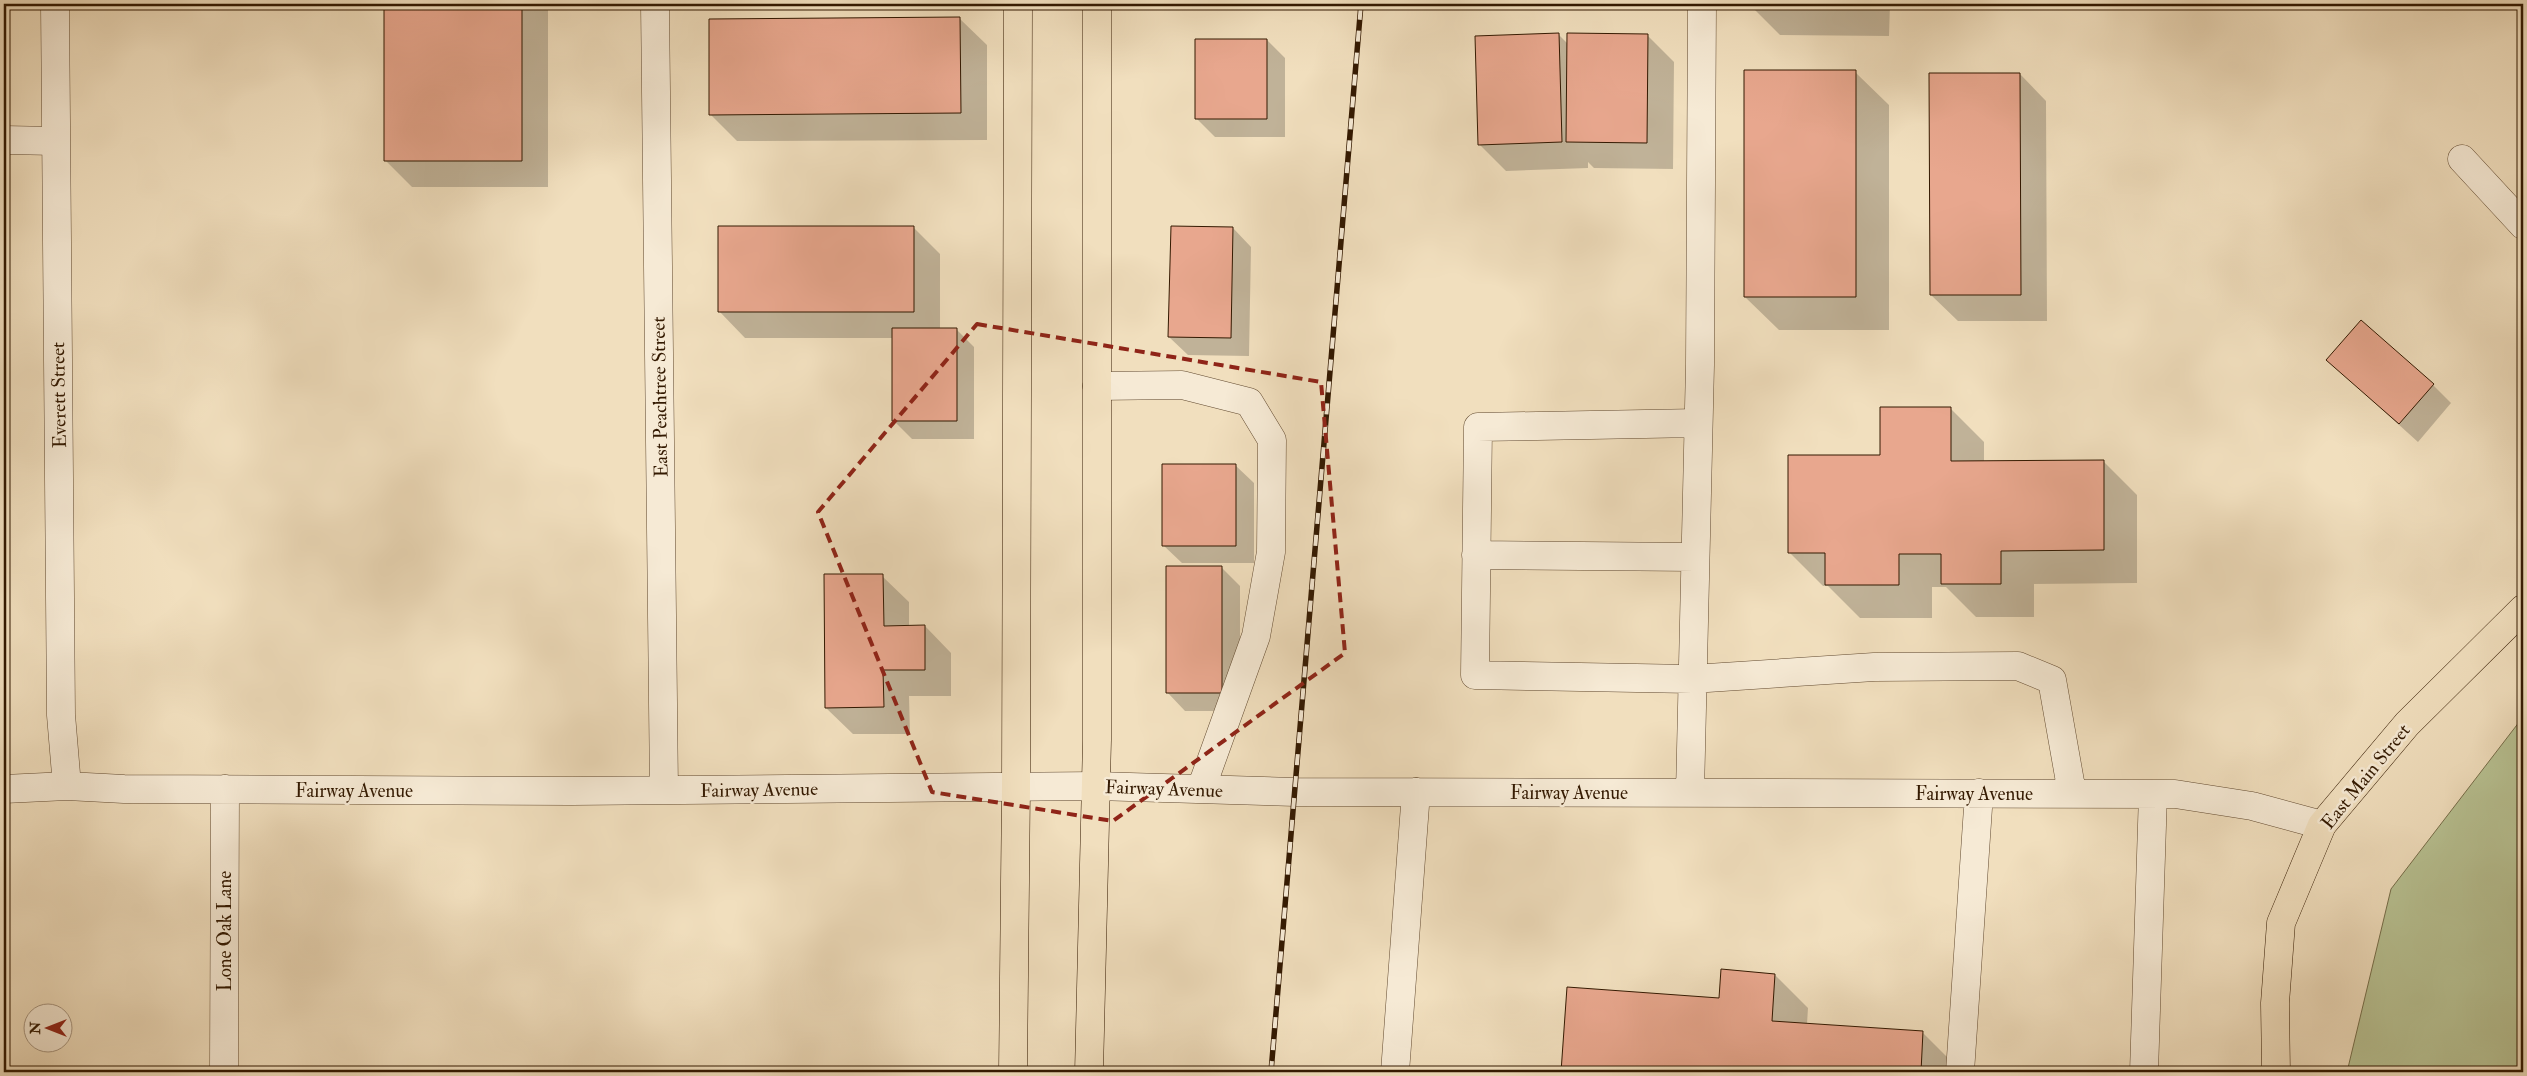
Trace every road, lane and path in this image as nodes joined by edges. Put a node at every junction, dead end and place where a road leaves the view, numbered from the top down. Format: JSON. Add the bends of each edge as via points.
{"nodes":[{"id":1,"x":55,"y":4,"type":"edge"},
{"id":2,"x":655,"y":4,"type":"edge"},
{"id":3,"x":1018,"y":4,"type":"edge"},
{"id":4,"x":1097,"y":4,"type":"edge"},
{"id":5,"x":1702,"y":4,"type":"edge"},
{"id":6,"x":4,"y":140,"type":"edge"},
{"id":7,"x":56,"y":140,"type":"junction"},
{"id":8,"x":2462,"y":159,"type":"dead end"},
{"id":9,"x":2523,"y":225,"type":"edge"},
{"id":10,"x":1096,"y":386,"type":"junction"},
{"id":11,"x":1698,"y":423,"type":"junction"},
{"id":12,"x":1476,"y":555,"type":"junction"},
{"id":13,"x":1695,"y":557,"type":"junction"},
{"id":14,"x":2523,"y":610,"type":"edge"},
{"id":15,"x":1692,"y":679,"type":"junction"},
{"id":16,"x":67,"y":786,"type":"junction"},
{"id":17,"x":1096,"y":786,"type":"junction"},
{"id":18,"x":1016,"y":788,"type":"junction"},
{"id":19,"x":4,"y":789,"type":"edge"},
{"id":20,"x":224,"y":789,"type":"junction"},
{"id":21,"x":1201,"y":789,"type":"junction"},
{"id":22,"x":664,"y":790,"type":"junction"},
{"id":23,"x":1416,"y":792,"type":"junction"},
{"id":24,"x":1690,"y":793,"type":"junction"},
{"id":25,"x":1979,"y":794,"type":"junction"},
{"id":26,"x":2072,"y":794,"type":"junction"},
{"id":27,"x":2153,"y":794,"type":"junction"},
{"id":28,"x":2322,"y":825,"type":"junction"},
{"id":29,"x":224,"y":1072,"type":"edge"},
{"id":30,"x":1013,"y":1072,"type":"edge"},
{"id":31,"x":1089,"y":1072,"type":"edge"},
{"id":32,"x":1395,"y":1072,"type":"edge"},
{"id":33,"x":1960,"y":1072,"type":"edge"},
{"id":34,"x":2144,"y":1072,"type":"edge"},
{"id":35,"x":2276,"y":1072,"type":"edge"}],
"edges":[{"from":1,"to":7,"type":"street","name":"Everett Street"},
{"from":2,"to":22,"type":"street","name":"East Peachtree Street"},
{"from":3,"to":18,"type":"main road"},
{"from":4,"to":10,"type":"main road"},
{"from":5,"to":11,"type":"street"},
{"from":6,"to":7,"type":"street"},
{"from":7,"to":16,"type":"street","name":"Everett Street","via":[[61,715]]},
{"from":8,"to":9,"type":"street"},
{"from":10,"to":17,"type":"main road"},
{"from":10,"to":21,"type":"street","via":[[1182,385],[1248,402],[1272,440],[1271,552],[1256,636]]},
{"from":11,"to":12,"type":"street","via":[[1478,427]]},
{"from":11,"to":13,"type":"street"},
{"from":12,"to":13,"type":"street"},
{"from":12,"to":15,"type":"street","via":[[1475,675]]},
{"from":13,"to":15,"type":"street"},
{"from":14,"to":28,"type":"main road","name":"East Main Street","via":[[2407,724]]},
{"from":15,"to":24,"type":"street"},
{"from":15,"to":26,"type":"street","via":[[1874,667],[2018,666],[2052,680]]},
{"from":16,"to":19,"type":"street","name":"Fairway Avenue"},
{"from":16,"to":20,"type":"street","name":"Fairway Avenue"},
{"from":17,"to":18,"type":"street","name":"Fairway Avenue"},
{"from":17,"to":21,"type":"street","name":"Fairway Avenue"},
{"from":17,"to":31,"type":"main road"},
{"from":18,"to":22,"type":"street","name":"Fairway Avenue"},
{"from":18,"to":30,"type":"main road"},
{"from":20,"to":22,"type":"street","name":"Fairway Avenue"},
{"from":20,"to":29,"type":"street","name":"Lone Oak Lane"},
{"from":21,"to":23,"type":"street","name":"Fairway Avenue"},
{"from":23,"to":24,"type":"street","name":"Fairway Avenue"},
{"from":23,"to":32,"type":"street"},
{"from":24,"to":25,"type":"street","name":"Fairway Avenue"},
{"from":25,"to":26,"type":"street","name":"Fairway Avenue"},
{"from":25,"to":33,"type":"street"},
{"from":26,"to":27,"type":"street","name":"Fairway Avenue"},
{"from":27,"to":28,"type":"street","name":"Fairway Avenue","via":[[2175,794],[2252,806]]},
{"from":27,"to":34,"type":"street"},
{"from":28,"to":35,"type":"main road","name":"East Main Street","via":[[2281,923],[2275,1003]]}]}
